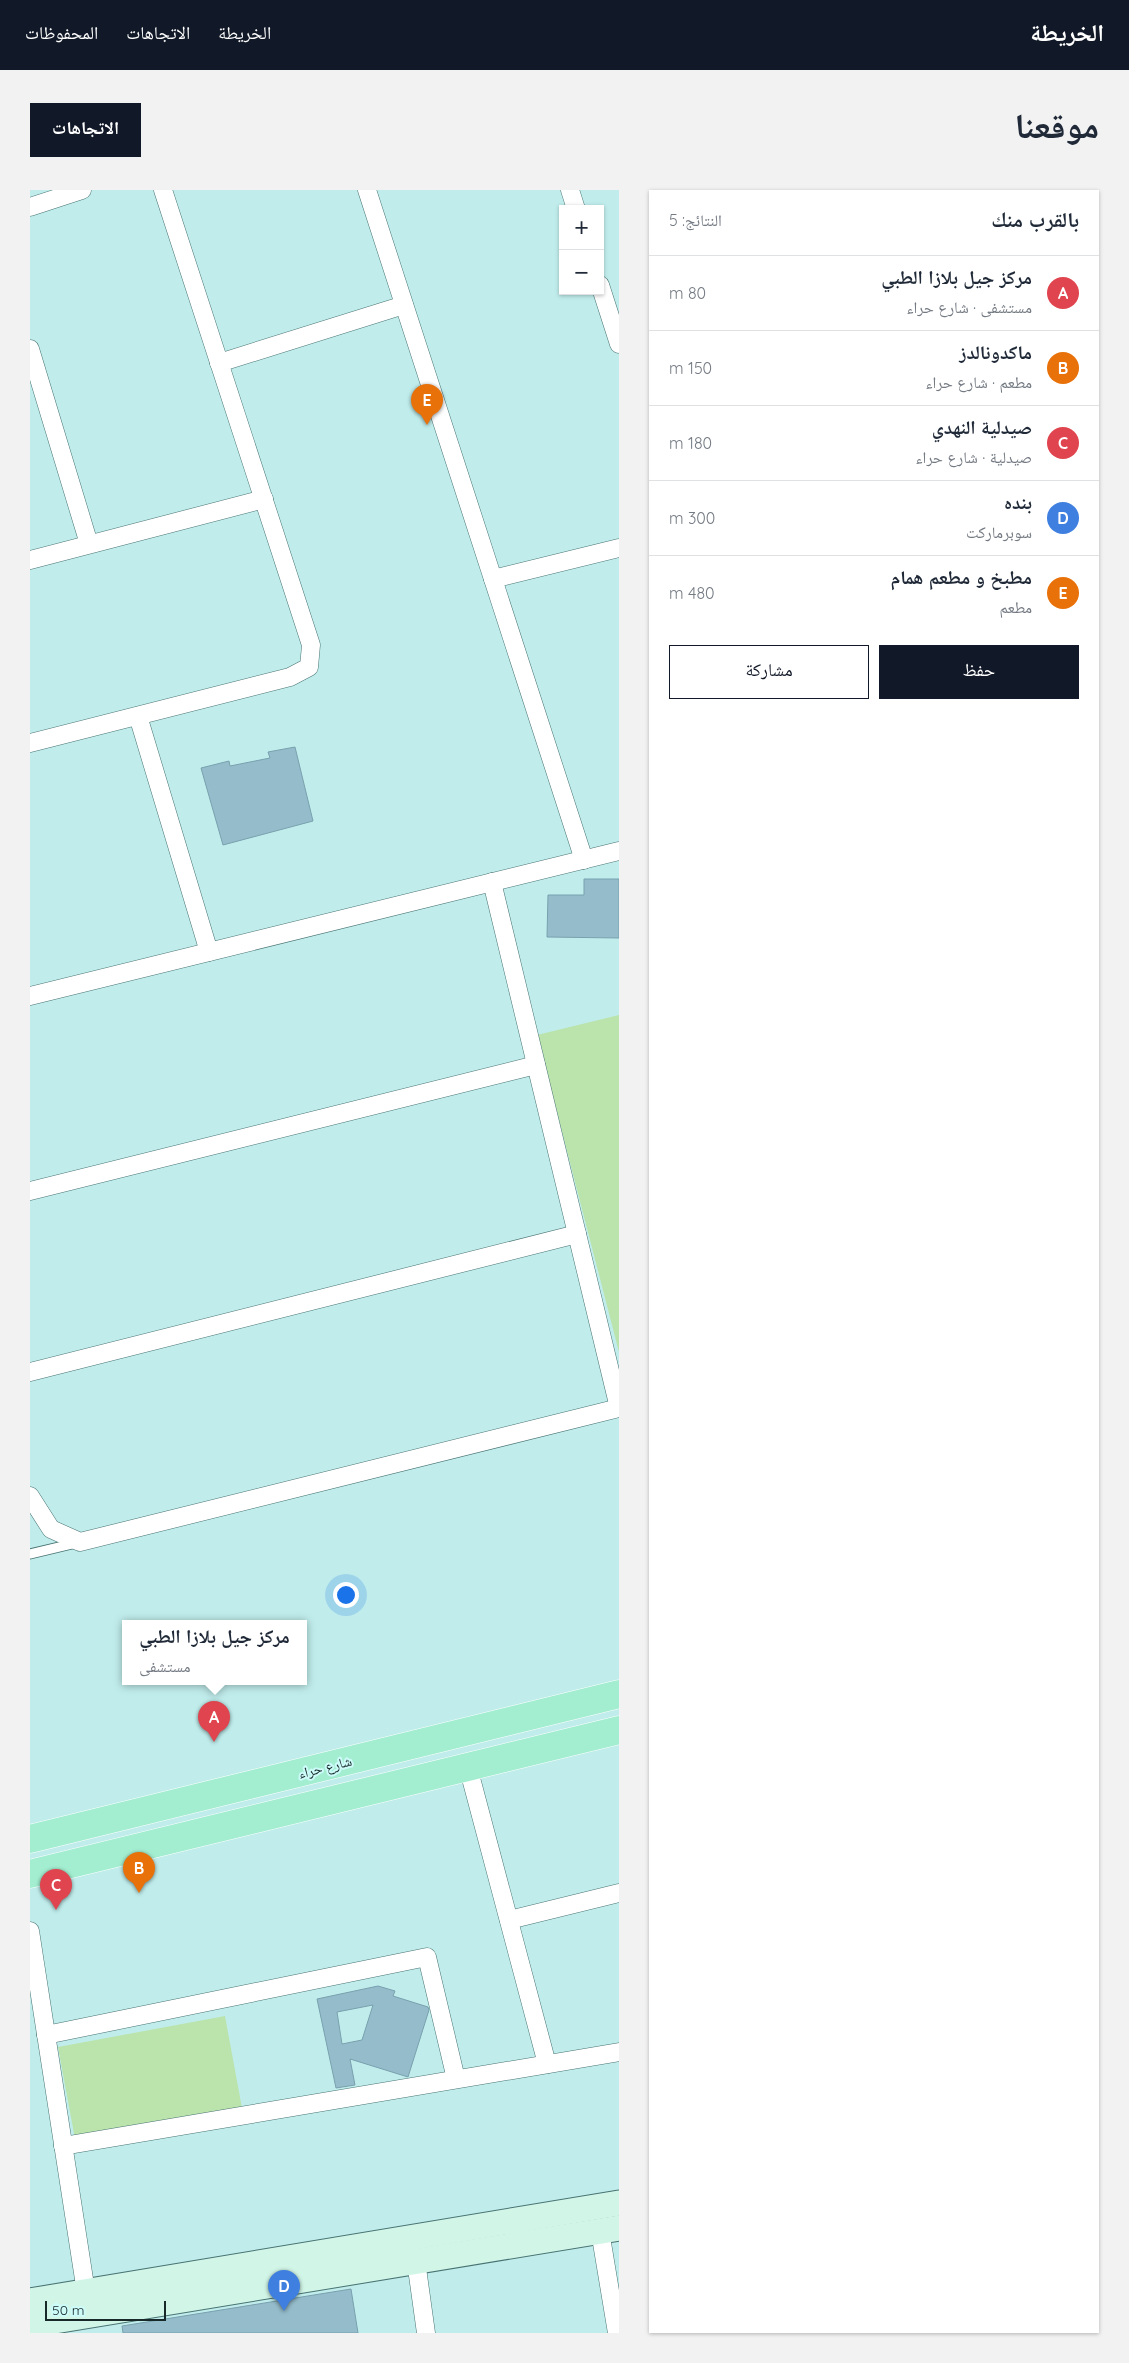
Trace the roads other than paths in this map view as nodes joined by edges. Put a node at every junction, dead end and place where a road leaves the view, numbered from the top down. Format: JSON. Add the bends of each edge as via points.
{"nodes":[{"id":1,"x":82,"y":190,"type":"edge"},
{"id":2,"x":163,"y":190,"type":"edge"},
{"id":3,"x":367,"y":190,"type":"edge"},
{"id":4,"x":570,"y":190,"type":"edge"},
{"id":5,"x":575,"y":205,"type":"edge"},
{"id":6,"x":30,"y":207,"type":"edge"},
{"id":7,"x":604,"y":293,"type":"edge"},
{"id":8,"x":404,"y":305,"type":"junction"},
{"id":9,"x":614,"y":313,"type":"edge"},
{"id":10,"x":619,"y":344,"type":"edge"},
{"id":11,"x":30,"y":349,"type":"edge"},
{"id":12,"x":219,"y":363,"type":"junction"},
{"id":13,"x":264,"y":499,"type":"junction"},
{"id":14,"x":89,"y":544,"type":"junction"},
{"id":15,"x":619,"y":548,"type":"edge"},
{"id":16,"x":30,"y":560,"type":"edge"},
{"id":17,"x":493,"y":579,"type":"junction"},
{"id":18,"x":138,"y":716,"type":"junction"},
{"id":19,"x":30,"y":743,"type":"edge"},
{"id":20,"x":619,"y":851,"type":"edge"},
{"id":21,"x":584,"y":860,"type":"junction"},
{"id":22,"x":492,"y":882,"type":"junction"},
{"id":23,"x":208,"y":952,"type":"junction"},
{"id":24,"x":30,"y":996,"type":"edge"},
{"id":25,"x":536,"y":1064,"type":"junction"},
{"id":26,"x":30,"y":1191,"type":"edge"},
{"id":27,"x":577,"y":1234,"type":"junction"},
{"id":28,"x":30,"y":1372,"type":"edge"},
{"id":29,"x":619,"y":1408,"type":"edge"},
{"id":30,"x":30,"y":1496,"type":"edge"},
{"id":31,"x":80,"y":1542,"type":"junction"},
{"id":32,"x":30,"y":1554,"type":"edge"},
{"id":33,"x":619,"y":1694,"type":"edge"},
{"id":34,"x":619,"y":1730,"type":"edge"},
{"id":35,"x":468,"y":1767,"type":"junction"},
{"id":36,"x":30,"y":1839,"type":"edge"},
{"id":37,"x":30,"y":1874,"type":"edge"},
{"id":38,"x":619,"y":1893,"type":"edge"},
{"id":39,"x":509,"y":1920,"type":"junction"},
{"id":40,"x":30,"y":1931,"type":"edge"},
{"id":41,"x":46,"y":2035,"type":"junction"},
{"id":42,"x":619,"y":2052,"type":"edge"},
{"id":43,"x":547,"y":2064,"type":"junction"},
{"id":44,"x":456,"y":2079,"type":"junction"},
{"id":45,"x":63,"y":2146,"type":"junction"},
{"id":46,"x":619,"y":2203,"type":"edge"},
{"id":47,"x":610,"y":2230,"type":"edge"},
{"id":48,"x":416,"y":2262,"type":"junction"},
{"id":49,"x":86,"y":2292,"type":"junction"},
{"id":50,"x":30,"y":2301,"type":"edge"},
{"id":51,"x":30,"y":2325,"type":"edge"},
{"id":52,"x":426,"y":2333,"type":"edge"},
{"id":53,"x":617,"y":2333,"type":"edge"}],
"edges":[{"from":1,"to":6,"type":"street"},
{"from":2,"to":12,"type":"street"},
{"from":3,"to":8,"type":"street"},
{"from":4,"to":5,"type":"street"},
{"from":7,"to":9,"type":"street"},
{"from":8,"to":12,"type":"street"},
{"from":8,"to":17,"type":"street"},
{"from":9,"to":10,"type":"street"},
{"from":11,"to":14,"type":"street"},
{"from":12,"to":13,"type":"street"},
{"from":13,"to":14,"type":"street"},
{"from":13,"to":18,"type":"street","via":[[311,645],[309,667],[290,677]]},
{"from":14,"to":16,"type":"street"},
{"from":15,"to":17,"type":"street"},
{"from":17,"to":21,"type":"street"},
{"from":18,"to":19,"type":"street"},
{"from":18,"to":23,"type":"street"},
{"from":20,"to":21,"type":"street"},
{"from":21,"to":22,"type":"street"},
{"from":22,"to":23,"type":"street"},
{"from":22,"to":25,"type":"street"},
{"from":23,"to":24,"type":"street"},
{"from":25,"to":26,"type":"street"},
{"from":25,"to":27,"type":"street"},
{"from":27,"to":28,"type":"street"},
{"from":27,"to":29,"type":"street"},
{"from":29,"to":31,"type":"street"},
{"from":30,"to":31,"type":"street","via":[[51,1529]]},
{"from":31,"to":32,"type":"lane"},
{"from":33,"to":36,"type":"main road","name":"شارع حراء"},
{"from":34,"to":35,"type":"main road"},
{"from":35,"to":37,"type":"main road"},
{"from":35,"to":39,"type":"street"},
{"from":38,"to":39,"type":"street"},
{"from":39,"to":43,"type":"street"},
{"from":40,"to":41,"type":"street"},
{"from":41,"to":44,"type":"street","via":[[427,1957]]},
{"from":41,"to":45,"type":"street"},
{"from":42,"to":43,"type":"street"},
{"from":43,"to":44,"type":"street"},
{"from":44,"to":45,"type":"street"},
{"from":45,"to":49,"type":"street"},
{"from":46,"to":49,"type":"street"},
{"from":47,"to":48,"type":"street"},
{"from":47,"to":53,"type":"street"},
{"from":48,"to":51,"type":"street"},
{"from":48,"to":52,"type":"street"},
{"from":49,"to":50,"type":"street"}]}
